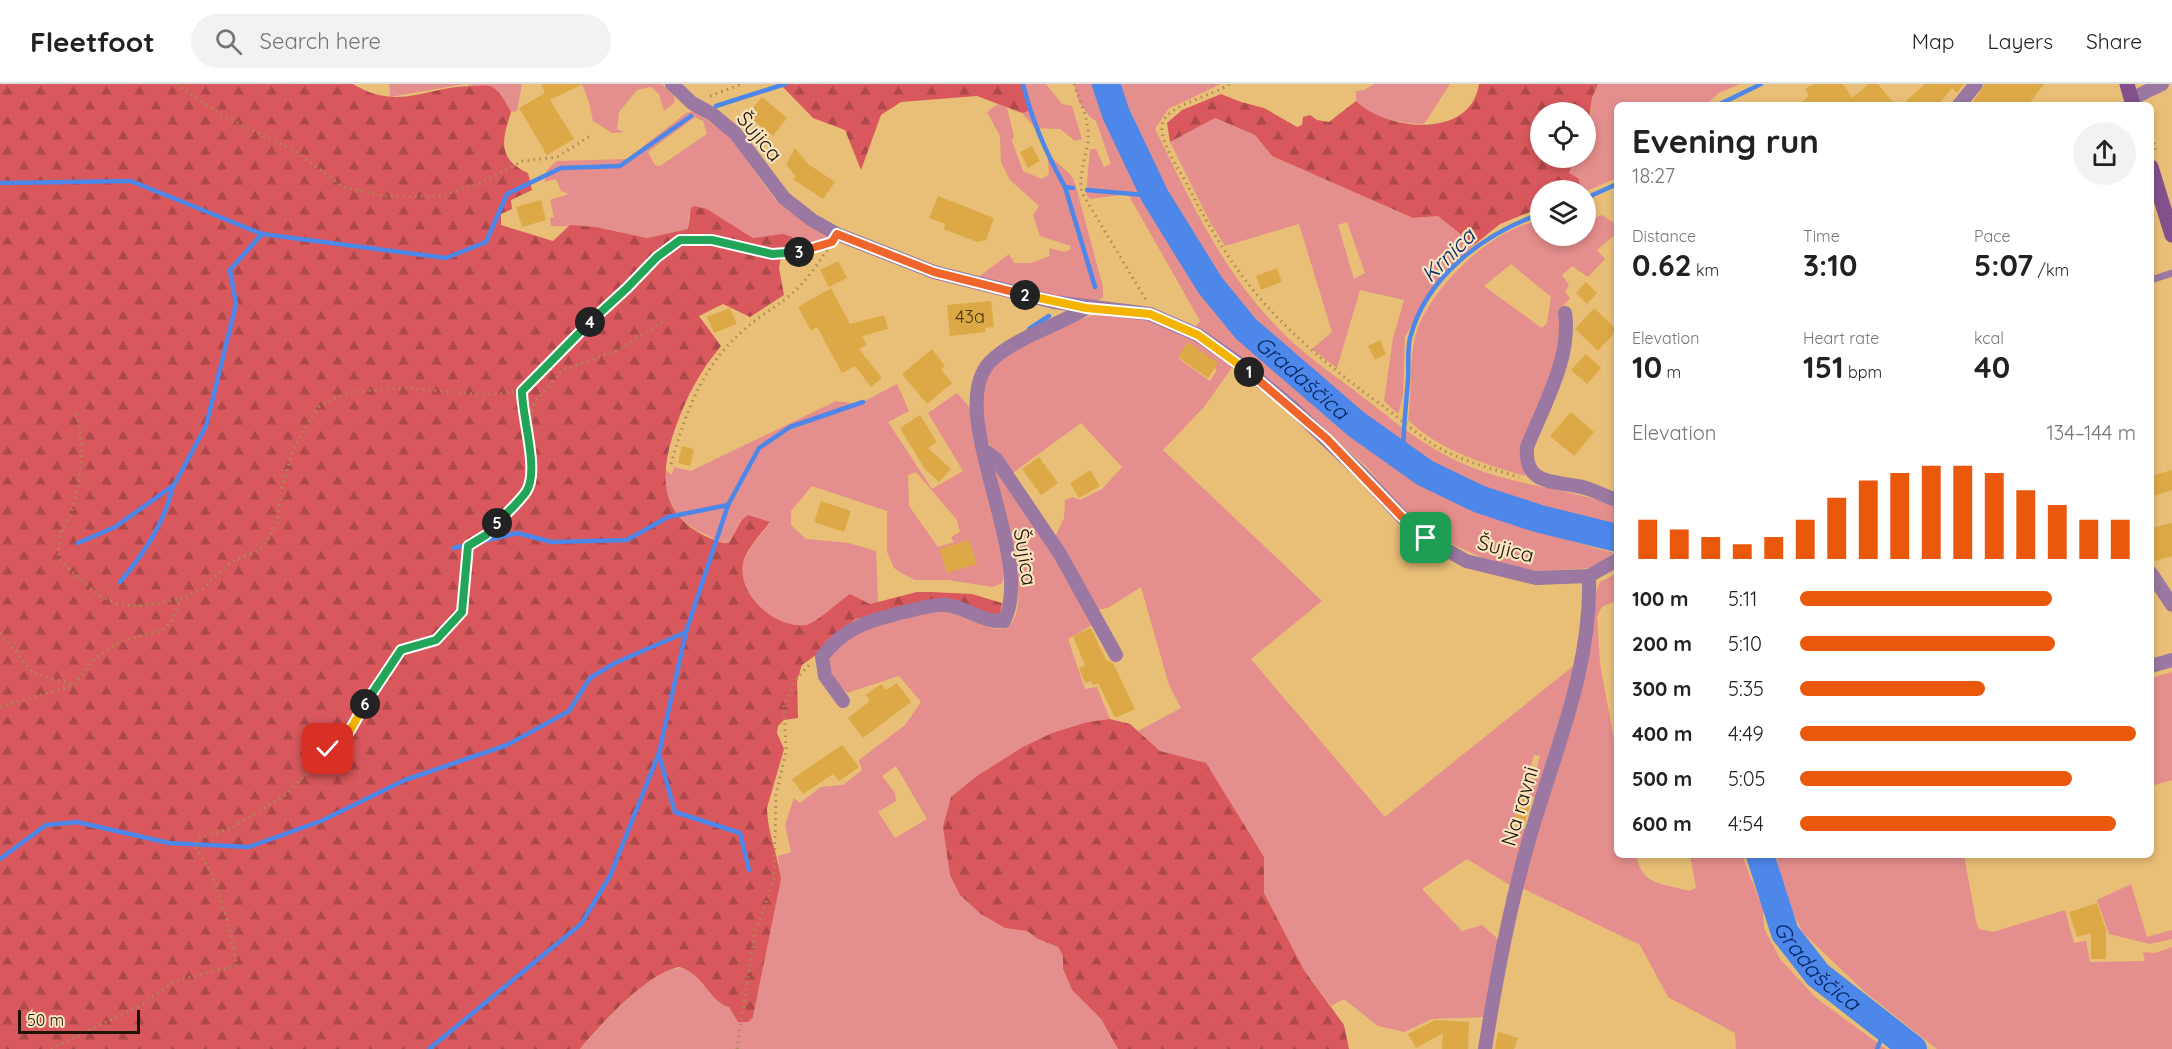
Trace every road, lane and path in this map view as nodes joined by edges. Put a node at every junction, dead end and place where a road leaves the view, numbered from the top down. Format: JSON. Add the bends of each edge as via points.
{"nodes":[{"id":1,"x":176,"y":84,"type":"edge"},
{"id":2,"x":672,"y":84,"type":"edge"},
{"id":3,"x":742,"y":84,"type":"edge"},
{"id":4,"x":1074,"y":84,"type":"edge"},
{"id":5,"x":1229,"y":84,"type":"edge"},
{"id":6,"x":1976,"y":84,"type":"edge"},
{"id":7,"x":2127,"y":84,"type":"edge"},
{"id":8,"x":2162,"y":84,"type":"edge"},
{"id":9,"x":1961,"y":102,"type":"edge"},
{"id":10,"x":2132,"y":102,"type":"edge"},
{"id":11,"x":692,"y":103,"type":"junction"},
{"id":12,"x":590,"y":136,"type":"dead end"},
{"id":13,"x":2154,"y":177,"type":"edge"},
{"id":14,"x":2172,"y":235,"type":"edge"},
{"id":15,"x":2172,"y":273,"type":"edge"},
{"id":16,"x":2154,"y":279,"type":"edge"},
{"id":17,"x":1086,"y":308,"type":"junction"},
{"id":18,"x":1565,"y":313,"type":"dead end"},
{"id":19,"x":1150,"y":314,"type":"junction"},
{"id":20,"x":662,"y":322,"type":"dead end"},
{"id":21,"x":522,"y":391,"type":"junction"},
{"id":22,"x":77,"y":414,"type":"dead end"},
{"id":23,"x":526,"y":434,"type":"junction"},
{"id":24,"x":984,"y":450,"type":"junction"},
{"id":25,"x":671,"y":464,"type":"dead end"},
{"id":26,"x":1538,"y":479,"type":"junction"},
{"id":27,"x":1614,"y":499,"type":"edge"},
{"id":28,"x":1612,"y":564,"type":"edge"},
{"id":29,"x":1589,"y":576,"type":"junction"},
{"id":30,"x":2154,"y":578,"type":"edge"},
{"id":31,"x":180,"y":599,"type":"junction"},
{"id":32,"x":2172,"y":605,"type":"edge"},
{"id":33,"x":0,"y":633,"type":"edge"},
{"id":34,"x":1116,"y":654,"type":"dead end"},
{"id":35,"x":822,"y":657,"type":"junction"},
{"id":36,"x":2172,"y":660,"type":"edge"},
{"id":37,"x":2154,"y":665,"type":"edge"},
{"id":38,"x":74,"y":685,"type":"junction"},
{"id":39,"x":843,"y":701,"type":"dead end"},
{"id":40,"x":0,"y":707,"type":"edge"},
{"id":41,"x":51,"y":1049,"type":"edge"},
{"id":42,"x":737,"y":1049,"type":"edge"},
{"id":43,"x":1485,"y":1049,"type":"edge"}],
"edges":[{"from":1,"to":12,"type":"path","via":[[221,115],[295,152],[343,187],[389,196],[441,196],[480,183],[523,161],[557,157]]},
{"from":2,"to":11,"type":"street","name":"Šujica"},
{"from":3,"to":11,"type":"path"},
{"from":4,"to":19,"type":"path","via":[[1087,123],[1088,139],[1079,181],[1082,193],[1145,294]]},
{"from":5,"to":26,"type":"path","via":[[1166,116],[1162,125],[1165,141],[1201,212],[1246,285],[1302,344],[1436,446],[1471,463]]},
{"from":6,"to":9,"type":"street"},
{"from":7,"to":10,"type":"street"},
{"from":8,"to":10,"type":"street"},
{"from":11,"to":17,"type":"street","name":"Šujica","via":[[735,133],[784,198],[837,234],[934,272]]},
{"from":13,"to":14,"type":"street"},
{"from":15,"to":16,"type":"lane"},
{"from":17,"to":19,"type":"street","name":"Šujica"},
{"from":17,"to":24,"type":"street","name":"Šujica","via":[[1013,346],[988,364],[979,382],[977,404]]},
{"from":18,"to":26,"type":"street","via":[[1567,328],[1561,356],[1527,447],[1526,456]]},
{"from":19,"to":29,"type":"street","name":"Šujica","via":[[1198,335],[1240,364],[1327,439],[1426,538],[1466,561],[1493,569],[1536,578]]},
{"from":20,"to":23,"type":"path","via":[[620,349],[563,370],[534,403]]},
{"from":21,"to":23,"type":"path"},
{"from":21,"to":25,"type":"path","via":[[568,342],[680,240],[712,240],[772,254],[832,242],[806,280],[744,329],[717,358],[693,395]]},
{"from":21,"to":31,"type":"path","via":[[487,395],[406,388],[349,392],[318,407],[293,450],[281,490],[277,524],[262,548],[230,563],[202,589]]},
{"from":22,"to":31,"type":"path","via":[[81,477],[72,510],[57,538],[58,559],[114,605],[144,607]]},
{"from":23,"to":41,"type":"path","via":[[533,470],[527,491],[486,535],[468,546],[462,612],[436,640],[401,650],[349,732],[285,795],[232,828],[199,838],[195,847],[207,864],[223,903],[237,965],[175,981],[141,1005]]},
{"from":24,"to":34,"type":"street","via":[[996,459],[1060,554]]},
{"from":24,"to":35,"type":"street","name":"Šujica","via":[[1010,562],[1013,593],[1004,621],[993,622],[945,605],[915,609],[858,625],[833,641]]},
{"from":26,"to":27,"type":"street","via":[[1579,486]]},
{"from":28,"to":29,"type":"street","name":"Šujica"},
{"from":29,"to":43,"type":"street","name":"Na ravni","via":[[1586,644],[1517,887]]},
{"from":30,"to":32,"type":"street"},
{"from":31,"to":38,"type":"path","via":[[172,621],[163,630],[122,641],[94,658]]},
{"from":33,"to":38,"type":"path","via":[[33,673]]},
{"from":35,"to":39,"type":"street","via":[[825,676]]},
{"from":35,"to":42,"type":"path","via":[[809,664],[797,678],[784,705],[786,751],[776,795],[774,882],[755,932]]},
{"from":36,"to":37,"type":"street"},
{"from":38,"to":40,"type":"path"}]}
